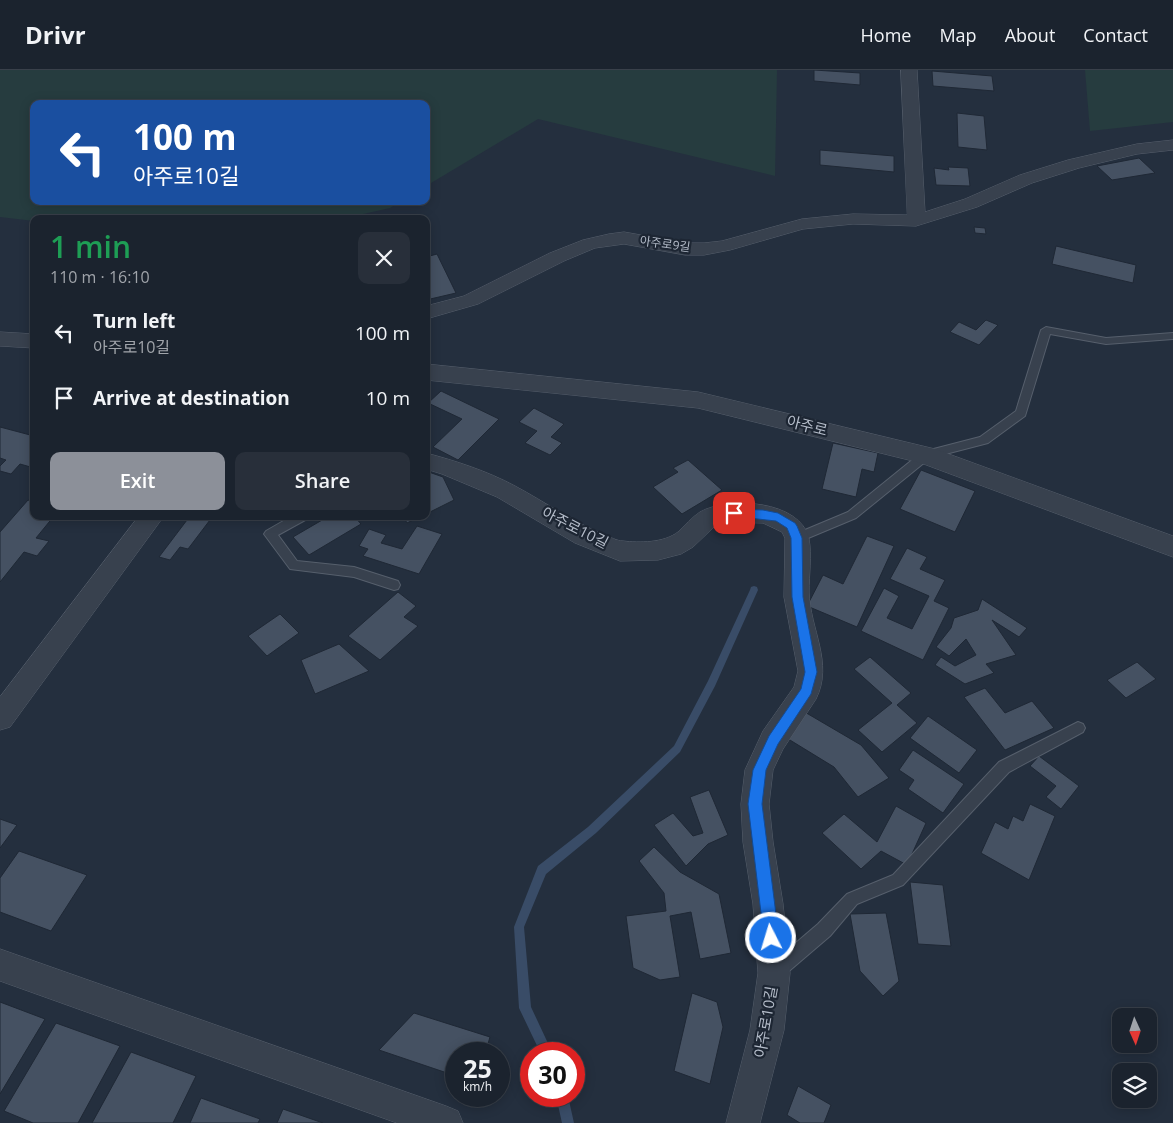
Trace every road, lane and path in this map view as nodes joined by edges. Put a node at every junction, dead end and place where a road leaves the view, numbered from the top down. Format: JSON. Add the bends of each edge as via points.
{"nodes":[{"id":1,"x":909,"y":70,"type":"edge"},
{"id":2,"x":1173,"y":145,"type":"edge"},
{"id":3,"x":916,"y":221,"type":"junction"},
{"id":4,"x":430,"y":312,"type":"edge"},
{"id":5,"x":1173,"y":336,"type":"edge"},
{"id":6,"x":0,"y":339,"type":"edge"},
{"id":7,"x":30,"y":341,"type":"edge"},
{"id":8,"x":430,"y":372,"type":"edge"},
{"id":9,"x":926,"y":455,"type":"junction"},
{"id":10,"x":430,"y":462,"type":"edge"},
{"id":11,"x":149,"y":520,"type":"edge"},
{"id":12,"x":296,"y":520,"type":"edge"},
{"id":13,"x":797,"y":538,"type":"junction"},
{"id":14,"x":1173,"y":547,"type":"edge"},
{"id":15,"x":394,"y":585,"type":"dead end"},
{"id":16,"x":0,"y":718,"type":"edge"},
{"id":17,"x":1078,"y":728,"type":"dead end"},
{"id":18,"x":0,"y":965,"type":"edge"},
{"id":19,"x":774,"y":973,"type":"junction"},
{"id":20,"x":446,"y":1123,"type":"edge"},
{"id":21,"x":743,"y":1123,"type":"edge"}],
"edges":[{"from":1,"to":3,"type":"street"},
{"from":2,"to":3,"type":"street","name":"아주로9길","via":[[1137,149],[1074,164]]},
{"from":3,"to":4,"type":"street","name":"아주로9길","via":[[853,219],[802,224],[704,249],[624,238],[610,240],[556,257],[471,300]]},
{"from":5,"to":9,"type":"lane","via":[[1106,341],[1046,330],[1021,413],[984,440]]},
{"from":6,"to":7,"type":"street"},
{"from":8,"to":9,"type":"street","name":"아주로","via":[[698,400]]},
{"from":9,"to":13,"type":"lane","via":[[852,515]]},
{"from":9,"to":14,"type":"street","name":"아주로"},
{"from":10,"to":13,"type":"street","name":"아주로10길","via":[[505,491],[583,536],[620,551],[672,547],[708,519],[723,513],[744,512],[778,518],[791,526]]},
{"from":11,"to":16,"type":"street"},
{"from":12,"to":15,"type":"lane","via":[[270,534],[294,566],[354,572]]},
{"from":13,"to":19,"type":"street","name":"아주로10길","via":[[797,597],[811,672],[807,690],[774,740],[759,770],[755,804]]},
{"from":17,"to":19,"type":"lane","via":[[1004,766],[898,880],[852,899],[824,930]]},
{"from":18,"to":20,"type":"street"},
{"from":19,"to":21,"type":"street","name":"아주로10길","via":[[767,1030]]}]}
